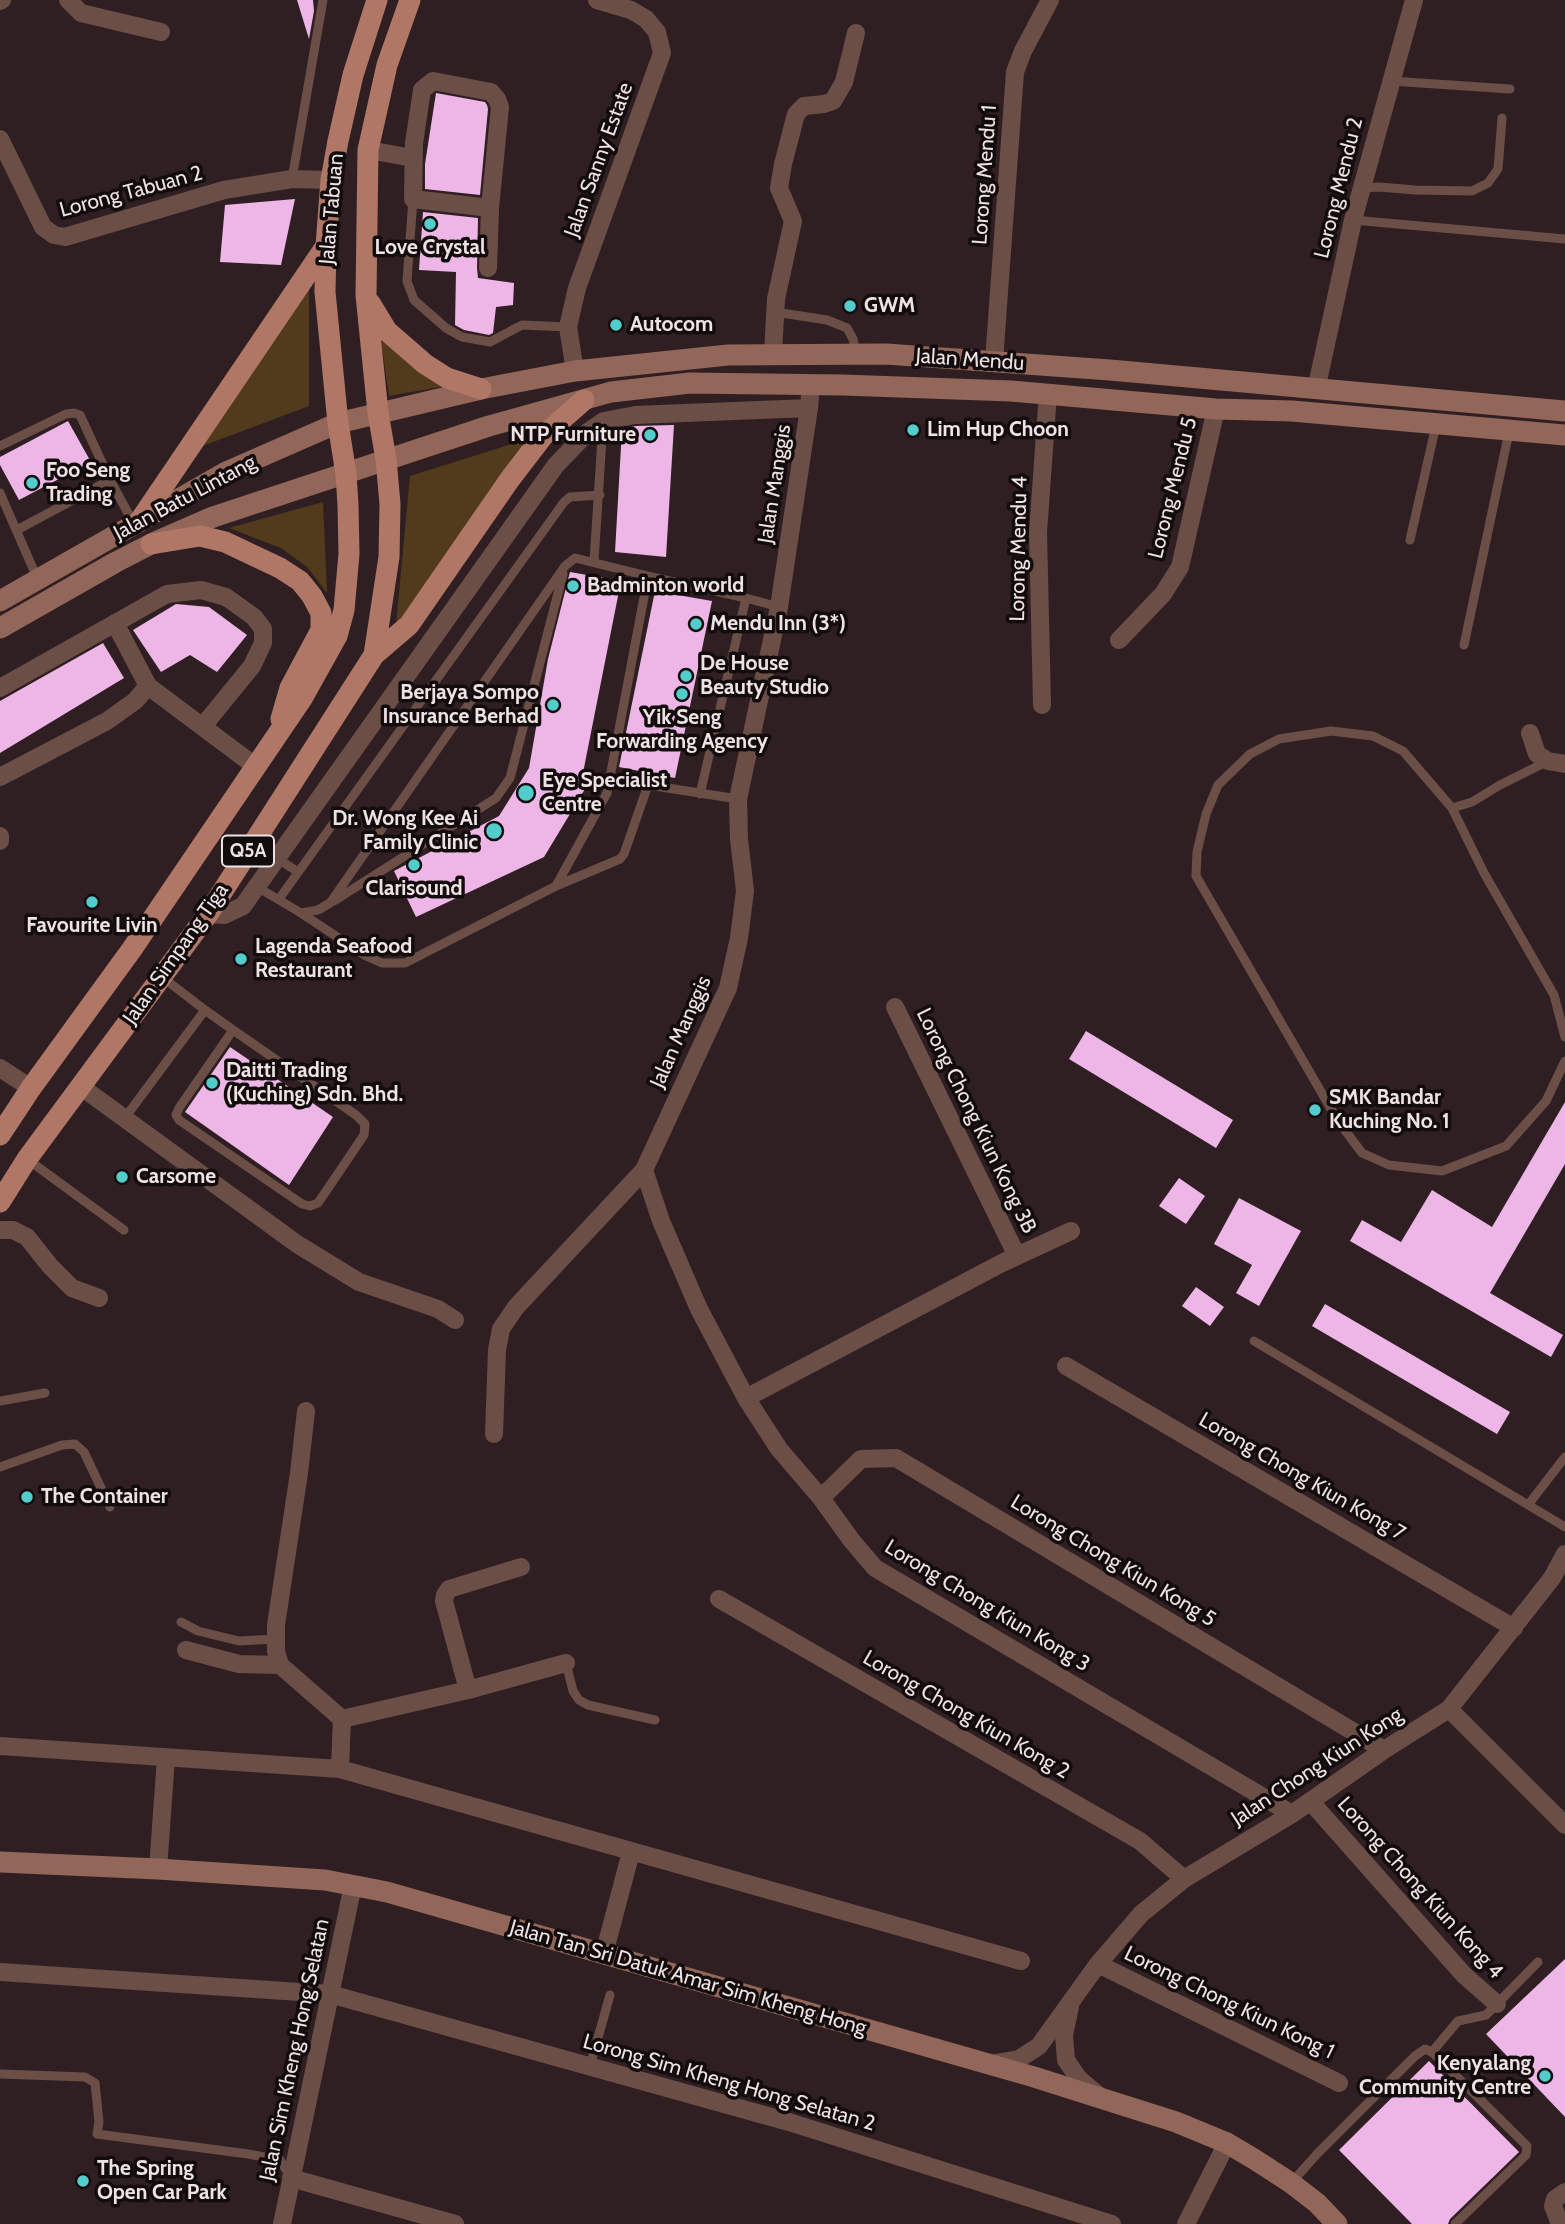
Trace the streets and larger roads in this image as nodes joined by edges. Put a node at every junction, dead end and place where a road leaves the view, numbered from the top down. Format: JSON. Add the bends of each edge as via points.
{"nodes":[{"id":1,"x":68,"y":0,"type":"edge"},
{"id":2,"x":377,"y":0,"type":"edge"},
{"id":3,"x":410,"y":0,"type":"edge"},
{"id":4,"x":597,"y":0,"type":"edge"},
{"id":5,"x":1050,"y":0,"type":"edge"},
{"id":6,"x":1414,"y":0,"type":"edge"},
{"id":7,"x":161,"y":32,"type":"dead end"},
{"id":8,"x":856,"y":33,"type":"dead end"},
{"id":9,"x":0,"y":139,"type":"edge"},
{"id":10,"x":368,"y":150,"type":"junction"},
{"id":11,"x":413,"y":158,"type":"junction"},
{"id":12,"x":331,"y":180,"type":"junction"},
{"id":13,"x":490,"y":208,"type":"junction"},
{"id":14,"x":326,"y":246,"type":"junction"},
{"id":15,"x":488,"y":268,"type":"dead end"},
{"id":16,"x":366,"y":295,"type":"junction"},
{"id":17,"x":773,"y":353,"type":"junction"},
{"id":18,"x":994,"y":362,"type":"junction"},
{"id":19,"x":575,"y":372,"type":"junction"},
{"id":20,"x":811,"y":384,"type":"junction"},
{"id":21,"x":481,"y":389,"type":"junction"},
{"id":22,"x":1316,"y":390,"type":"junction"},
{"id":23,"x":1048,"y":393,"type":"junction"},
{"id":24,"x":584,"y":400,"type":"junction"},
{"id":25,"x":809,"y":408,"type":"junction"},
{"id":26,"x":1216,"y":409,"type":"junction"},
{"id":27,"x":1565,"y":411,"type":"edge"},
{"id":28,"x":378,"y":413,"type":"junction"},
{"id":29,"x":338,"y":423,"type":"junction"},
{"id":30,"x":1565,"y":435,"type":"edge"},
{"id":31,"x":386,"y":459,"type":"junction"},
{"id":32,"x":346,"y":474,"type":"junction"},
{"id":33,"x":136,"y":523,"type":"junction"},
{"id":34,"x":151,"y":544,"type":"junction"},
{"id":35,"x":0,"y":601,"type":"edge"},
{"id":36,"x":115,"y":623,"type":"junction"},
{"id":37,"x":0,"y":628,"type":"edge"},
{"id":38,"x":1119,"y":640,"type":"dead end"},
{"id":39,"x":374,"y":656,"type":"junction"},
{"id":40,"x":149,"y":687,"type":"junction"},
{"id":41,"x":0,"y":688,"type":"edge"},
{"id":42,"x":1042,"y":705,"type":"dead end"},
{"id":43,"x":203,"y":726,"type":"junction"},
{"id":44,"x":1530,"y":733,"type":"dead end"},
{"id":45,"x":275,"y":738,"type":"junction"},
{"id":46,"x":1557,"y":763,"type":"edge"},
{"id":47,"x":256,"y":766,"type":"junction"},
{"id":48,"x":0,"y":777,"type":"edge"},
{"id":49,"x":208,"y":914,"type":"junction"},
{"id":50,"x":895,"y":1007,"type":"dead end"},
{"id":51,"x":0,"y":1068,"type":"edge"},
{"id":52,"x":80,"y":1086,"type":"junction"},
{"id":53,"x":31,"y":1088,"type":"junction"},
{"id":54,"x":0,"y":1135,"type":"edge"},
{"id":55,"x":644,"y":1170,"type":"junction"},
{"id":56,"x":0,"y":1202,"type":"edge"},
{"id":57,"x":0,"y":1230,"type":"edge"},
{"id":58,"x":1071,"y":1231,"type":"dead end"},
{"id":59,"x":1017,"y":1256,"type":"junction"},
{"id":60,"x":99,"y":1298,"type":"dead end"},
{"id":61,"x":455,"y":1320,"type":"dead end"},
{"id":62,"x":1066,"y":1366,"type":"dead end"},
{"id":63,"x":746,"y":1398,"type":"junction"},
{"id":64,"x":306,"y":1411,"type":"dead end"},
{"id":65,"x":494,"y":1434,"type":"dead end"},
{"id":66,"x":821,"y":1497,"type":"junction"},
{"id":67,"x":1565,"y":1555,"type":"edge"},
{"id":68,"x":520,"y":1567,"type":"dead end"},
{"id":69,"x":1559,"y":1583,"type":"edge"},
{"id":70,"x":719,"y":1599,"type":"dead end"},
{"id":71,"x":1514,"y":1628,"type":"junction"},
{"id":72,"x":187,"y":1650,"type":"dead end"},
{"id":73,"x":566,"y":1663,"type":"road end"},
{"id":74,"x":280,"y":1665,"type":"junction"},
{"id":75,"x":468,"y":1690,"type":"junction"},
{"id":76,"x":1449,"y":1709,"type":"junction"},
{"id":77,"x":342,"y":1719,"type":"junction"},
{"id":78,"x":0,"y":1746,"type":"edge"},
{"id":79,"x":1384,"y":1750,"type":"junction"},
{"id":80,"x":166,"y":1758,"type":"junction"},
{"id":81,"x":340,"y":1769,"type":"junction"},
{"id":82,"x":1311,"y":1802,"type":"junction"},
{"id":83,"x":1292,"y":1814,"type":"junction"},
{"id":84,"x":1565,"y":1825,"type":"edge"},
{"id":85,"x":631,"y":1852,"type":"junction"},
{"id":86,"x":0,"y":1862,"type":"edge"},
{"id":87,"x":158,"y":1869,"type":"junction"},
{"id":88,"x":1184,"y":1879,"type":"junction"},
{"id":89,"x":353,"y":1885,"type":"junction"},
{"id":90,"x":604,"y":1954,"type":"junction"},
{"id":91,"x":1021,"y":1961,"type":"dead end"},
{"id":92,"x":1098,"y":1964,"type":"junction"},
{"id":93,"x":0,"y":1972,"type":"edge"},
{"id":94,"x":330,"y":1994,"type":"junction"},
{"id":95,"x":1073,"y":1997,"type":"junction"},
{"id":96,"x":1497,"y":2004,"type":"road end"},
{"id":97,"x":985,"y":2064,"type":"junction"},
{"id":98,"x":1339,"y":2083,"type":"dead end"},
{"id":99,"x":1100,"y":2097,"type":"junction"},
{"id":100,"x":1227,"y":2143,"type":"junction"},
{"id":101,"x":291,"y":2178,"type":"junction"},
{"id":102,"x":1565,"y":2192,"type":"edge"},
{"id":103,"x":282,"y":2224,"type":"edge"},
{"id":104,"x":455,"y":2224,"type":"edge"},
{"id":105,"x":1112,"y":2224,"type":"edge"},
{"id":106,"x":1186,"y":2224,"type":"edge"},
{"id":107,"x":1337,"y":2224,"type":"edge"},
{"id":108,"x":1560,"y":2224,"type":"edge"}],
"edges":[{"from":1,"to":7,"type":"street","via":[[81,13]]},
{"from":2,"to":12,"type":"main road","name":"Jalan Tabuan","via":[[353,75]]},
{"from":3,"to":10,"type":"main road","name":"Jalan Tabuan","via":[[387,65]]},
{"from":4,"to":19,"type":"street","name":"Jalan Sanny Estate","via":[[646,19],[657,32],[662,53],[577,288],[568,327]]},
{"from":5,"to":18,"type":"street","name":"Lorong Mendu 1","via":[[1015,72]]},
{"from":6,"to":22,"type":"street","name":"Lorong Mendu 2","via":[[1353,220]]},
{"from":8,"to":17,"type":"street","via":[[844,82],[833,100],[803,106],[796,114],[783,164],[779,188],[793,221],[776,299]]},
{"from":9,"to":12,"type":"street","name":"Lorong Tabuan 2","via":[[43,227],[54,236],[65,237],[224,190],[292,179]]},
{"from":10,"to":11,"type":"street"},
{"from":10,"to":16,"type":"main road","name":"Jalan Tabuan"},
{"from":11,"to":13,"type":"street","via":[[413,199]]},
{"from":11,"to":13,"type":"street","via":[[422,90],[427,85],[433,81],[491,92],[500,107]]},
{"from":12,"to":14,"type":"main road","name":"Jalan Tabuan"},
{"from":13,"to":15,"type":"street"},
{"from":14,"to":29,"type":"main road","name":"Jalan Tabuan","via":[[325,292]]},
{"from":14,"to":33,"type":"main road"},
{"from":16,"to":21,"type":"main road","via":[[387,331],[425,364],[447,378]]},
{"from":16,"to":28,"type":"main road","name":"Jalan Tabuan"},
{"from":17,"to":18,"type":"main road","name":"Jalan Mendu","via":[[886,354]]},
{"from":17,"to":19,"type":"main road","name":"Jalan Mendu"},
{"from":18,"to":22,"type":"main road","name":"Jalan Mendu"},
{"from":19,"to":21,"type":"main road","name":"Jalan Mendu"},
{"from":20,"to":23,"type":"main road","name":"Jalan Mendu"},
{"from":20,"to":24,"type":"main road","name":"Jalan Mendu","via":[[690,383],[611,392]]},
{"from":20,"to":25,"type":"street","name":"Jalan Manggis"},
{"from":21,"to":28,"type":"main road","name":"Jalan Mendu"},
{"from":22,"to":27,"type":"main road","name":"Jalan Mendu"},
{"from":23,"to":26,"type":"main road","name":"Jalan Mendu"},
{"from":23,"to":42,"type":"street","name":"Lorong Mendu 4","via":[[1038,532]]},
{"from":24,"to":31,"type":"main road","name":"Jalan Mendu"},
{"from":24,"to":39,"type":"main road","via":[[543,436],[409,625]]},
{"from":25,"to":49,"type":"street","via":[[635,415],[604,421],[588,432],[556,465],[243,906],[224,915]]},
{"from":25,"to":55,"type":"street","name":"Jalan Manggis","via":[[779,607],[737,799],[745,891],[739,938],[727,988]]},
{"from":26,"to":30,"type":"main road","name":"Jalan Mendu","via":[[1292,411]]},
{"from":26,"to":38,"type":"street","name":"Lorong Mendu 5","via":[[1180,567],[1163,594]]},
{"from":28,"to":29,"type":"main road","name":"Jalan Batu Lintang"},
{"from":28,"to":31,"type":"main road","name":"Jalan Tabuan"},
{"from":29,"to":32,"type":"main road","name":"Jalan Tabuan"},
{"from":29,"to":33,"type":"main road","name":"Jalan Batu Lintang","via":[[226,472]]},
{"from":31,"to":32,"type":"main road","name":"Jalan Batu Lintang"},
{"from":31,"to":39,"type":"main road","name":"Jalan Simpang Tiga","number":"Q5A","via":[[389,557]]},
{"from":32,"to":34,"type":"main road","name":"Jalan Batu Lintang","via":[[213,517]]},
{"from":32,"to":45,"type":"main road","name":"Jalan Simpang Tiga","via":[[349,554],[344,610],[337,636]]},
{"from":33,"to":35,"type":"main road","name":"Jalan Batu Lintang"},
{"from":34,"to":37,"type":"main road","name":"Jalan Batu Lintang"},
{"from":34,"to":45,"type":"main road","via":[[200,536],[225,542],[280,568],[312,596],[321,612],[321,629],[290,688]]},
{"from":36,"to":40,"type":"street"},
{"from":36,"to":41,"type":"street"},
{"from":36,"to":43,"type":"street","via":[[167,594],[201,590],[226,597],[254,617],[263,629],[263,643],[252,666]]},
{"from":39,"to":49,"type":"main road","name":"Jalan Simpang Tiga","number":"Q5A"},
{"from":40,"to":43,"type":"street"},
{"from":40,"to":48,"type":"street","via":[[107,721]]},
{"from":43,"to":47,"type":"street"},
{"from":44,"to":46,"type":"street","via":[[1537,754]]},
{"from":45,"to":47,"type":"main road","name":"Jalan Simpang Tiga"},
{"from":47,"to":53,"type":"main road","name":"Jalan Simpang Tiga"},
{"from":49,"to":52,"type":"main road","name":"Jalan Simpang Tiga","number":"Q5A"},
{"from":50,"to":59,"type":"street","name":"Lorong Chong Kiun Kong 3B"},
{"from":51,"to":53,"type":"street"},
{"from":52,"to":56,"type":"main road","name":"Jalan Simpang Tiga","number":"Q5A"},
{"from":52,"to":61,"type":"street","via":[[297,1244],[359,1282],[438,1309]]},
{"from":53,"to":54,"type":"main road","name":"Jalan Simpang Tiga"},
{"from":55,"to":63,"type":"street","name":"Lorong Chong Kiun Kong 3","via":[[699,1309]]},
{"from":55,"to":65,"type":"street","name":"Jalan Manggis","via":[[516,1307],[501,1329]]},
{"from":57,"to":60,"type":"street","via":[[27,1237],[72,1288]]},
{"from":58,"to":59,"type":"street"},
{"from":59,"to":63,"type":"street"},
{"from":62,"to":71,"type":"street","name":"Lorong Chong Kiun Kong 7"},
{"from":63,"to":66,"type":"street","name":"Lorong Chong Kiun Kong 3","via":[[779,1449]]},
{"from":64,"to":74,"type":"street","via":[[276,1625]]},
{"from":66,"to":79,"type":"street","name":"Lorong Chong Kiun Kong 5","via":[[861,1459],[896,1458]]},
{"from":66,"to":83,"type":"street","name":"Lorong Chong Kiun Kong 3","via":[[875,1569]]},
{"from":67,"to":69,"type":"street","name":"Jalan Chong Kiun Kong"},
{"from":68,"to":75,"type":"street","via":[[449,1589],[445,1595]]},
{"from":69,"to":71,"type":"street","name":"Jalan Chong Kiun Kong"},
{"from":70,"to":88,"type":"street","name":"Lorong Chong Kiun Kong 2","via":[[1140,1842]]},
{"from":71,"to":76,"type":"street","name":"Jalan Chong Kiun Kong"},
{"from":72,"to":74,"type":"street","via":[[239,1664]]},
{"from":73,"to":75,"type":"street"},
{"from":74,"to":77,"type":"street"},
{"from":75,"to":77,"type":"street"},
{"from":76,"to":79,"type":"street","name":"Jalan Chong Kiun Kong"},
{"from":76,"to":84,"type":"street"},
{"from":77,"to":81,"type":"street"},
{"from":78,"to":80,"type":"street"},
{"from":79,"to":82,"type":"street","name":"Jalan Chong Kiun Kong"},
{"from":80,"to":81,"type":"street"},
{"from":80,"to":87,"type":"street"},
{"from":81,"to":85,"type":"street"},
{"from":82,"to":83,"type":"street","name":"Jalan Chong Kiun Kong"},
{"from":82,"to":96,"type":"street","name":"Lorong Chong Kiun Kong 4","via":[[1464,1975]]},
{"from":83,"to":88,"type":"street","name":"Jalan Chong Kiun Kong"},
{"from":85,"to":90,"type":"street"},
{"from":85,"to":91,"type":"street"},
{"from":86,"to":87,"type":"main road","name":"Jalan Tan Sri Datuk Amar Sim Kheng Hong"},
{"from":87,"to":89,"type":"main road","name":"Jalan Tan Sri Datuk Amar Sim Kheng Hong"},
{"from":88,"to":92,"type":"street","name":"Jalan Chong Kiun Kong","via":[[1140,1914]]},
{"from":89,"to":90,"type":"main road","name":"Jalan Tan Sri Datuk Amar Sim Kheng Hong"},
{"from":89,"to":94,"type":"street","name":"Jalan Sim Kheng Hong Selatan"},
{"from":90,"to":97,"type":"main road","name":"Jalan Tan Sri Datuk Amar Sim Kheng Hong"},
{"from":92,"to":95,"type":"street","name":"Jalan Chong Kiun Kong"},
{"from":92,"to":98,"type":"street","name":"Lorong Chong Kiun Kong 1"},
{"from":93,"to":94,"type":"street","name":"Lorong Sim Kheng Hong Selatan 2"},
{"from":94,"to":101,"type":"street","name":"Jalan Sim Kheng Hong Selatan"},
{"from":94,"to":105,"type":"street","name":"Lorong Sim Kheng Hong Selatan 2","via":[[789,2122]]},
{"from":95,"to":97,"type":"street","name":"Jalan Chong Kiun Kong","via":[[1039,2046],[1019,2059]]},
{"from":95,"to":99,"type":"street","name":"Jalan Chong Kiun Kong","via":[[1064,2035],[1066,2060]]},
{"from":97,"to":99,"type":"main road","name":"Jalan Tan Sri Datuk Amar Sim Kheng Hong"},
{"from":99,"to":100,"type":"main road","name":"Jalan Tan Sri Datuk Amar Sim Kheng Hong"},
{"from":100,"to":106,"type":"street"},
{"from":100,"to":107,"type":"main road","name":"Jalan Tan Sri Datuk Amar Sim Kheng Hong","via":[[1291,2183]]},
{"from":101,"to":103,"type":"street","name":"Jalan Sim Kheng Hong Selatan"},
{"from":101,"to":104,"type":"street"},
{"from":102,"to":108,"type":"street","via":[[1553,2206]]}]}
